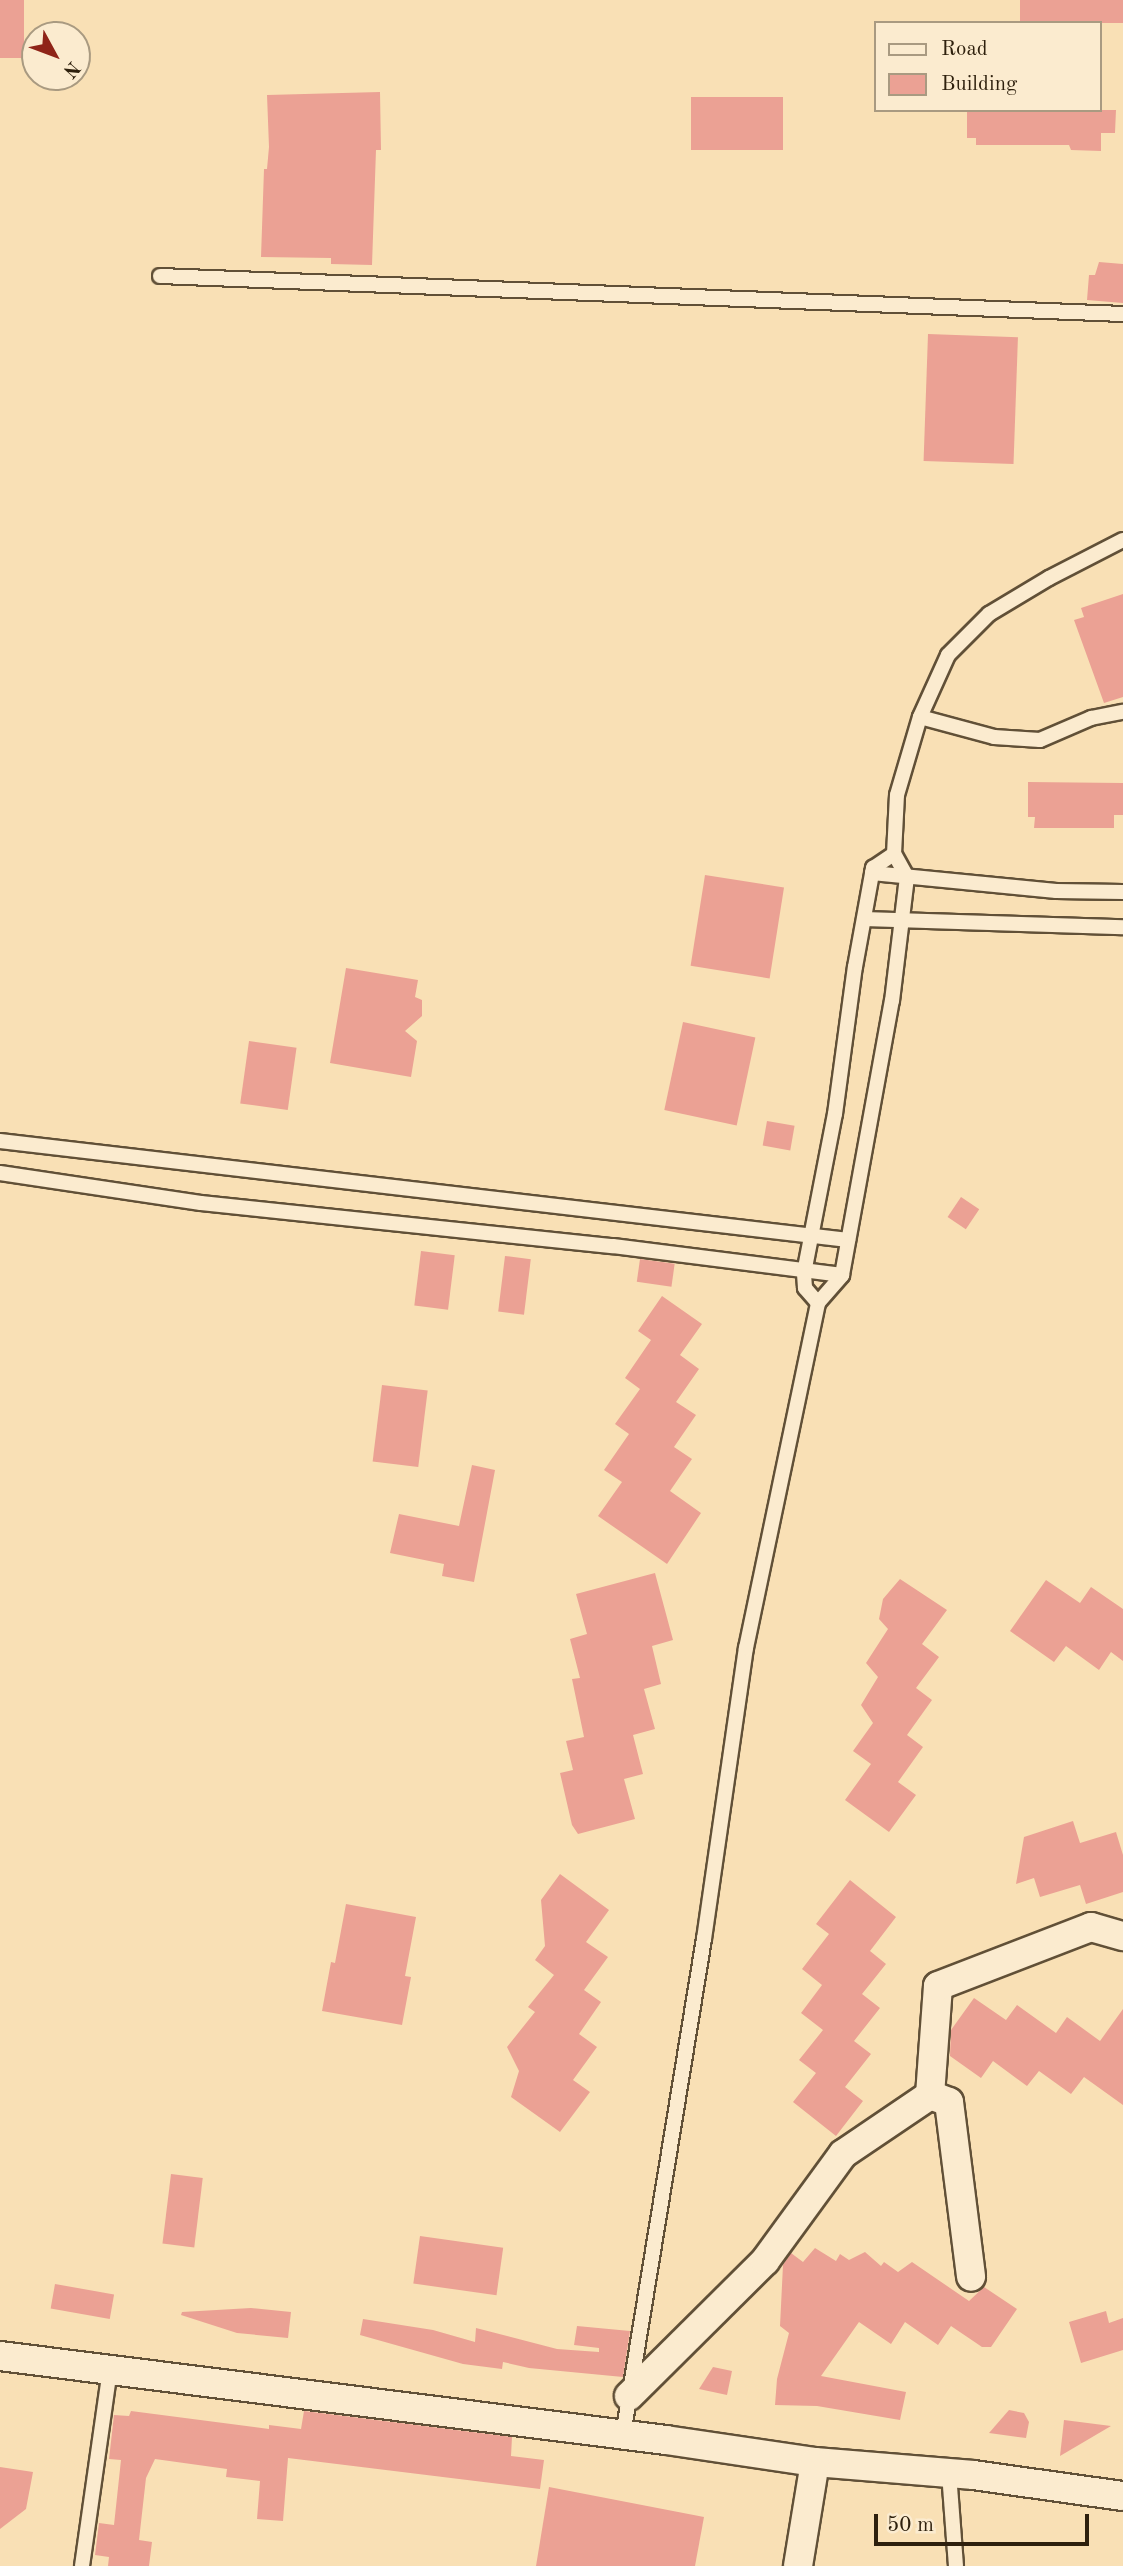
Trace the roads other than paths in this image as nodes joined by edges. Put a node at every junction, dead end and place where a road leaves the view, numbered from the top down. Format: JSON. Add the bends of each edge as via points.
{"nodes":[{"id":1,"x":160,"y":276,"type":"dead end"},
{"id":2,"x":1123,"y":314,"type":"edge"},
{"id":3,"x":1123,"y":540,"type":"edge"},
{"id":4,"x":1123,"y":712,"type":"edge"},
{"id":5,"x":920,"y":717,"type":"junction"},
{"id":6,"x":894,"y":854,"type":"junction"},
{"id":7,"x":872,"y":873,"type":"junction"},
{"id":8,"x":907,"y":877,"type":"junction"},
{"id":9,"x":1123,"y":892,"type":"edge"},
{"id":10,"x":864,"y":919,"type":"junction"},
{"id":11,"x":904,"y":922,"type":"junction"},
{"id":12,"x":1123,"y":927,"type":"edge"},
{"id":13,"x":0,"y":1141,"type":"edge"},
{"id":14,"x":0,"y":1173,"type":"edge"},
{"id":15,"x":810,"y":1237,"type":"junction"},
{"id":16,"x":848,"y":1240,"type":"junction"},
{"id":17,"x":804,"y":1273,"type":"junction"},
{"id":18,"x":842,"y":1275,"type":"junction"},
{"id":19,"x":818,"y":1303,"type":"junction"},
{"id":20,"x":1123,"y":1936,"type":"edge"},
{"id":21,"x":929,"y":2095,"type":"junction"},
{"id":22,"x":971,"y":2277,"type":"dead end"},
{"id":23,"x":0,"y":2356,"type":"edge"},
{"id":24,"x":110,"y":2370,"type":"junction"},
{"id":25,"x":629,"y":2396,"type":"junction"},
{"id":26,"x":623,"y":2435,"type":"junction"},
{"id":27,"x":815,"y":2462,"type":"junction"},
{"id":28,"x":949,"y":2473,"type":"junction"},
{"id":29,"x":1123,"y":2496,"type":"edge"},
{"id":30,"x":82,"y":2566,"type":"edge"},
{"id":31,"x":798,"y":2566,"type":"edge"},
{"id":32,"x":956,"y":2566,"type":"edge"}],
"edges":[{"from":1,"to":2,"type":"lane"},
{"from":3,"to":5,"type":"lane","via":[[989,614],[948,655]]},
{"from":4,"to":5,"type":"lane","via":[[1091,718],[1040,740],[994,737]]},
{"from":5,"to":6,"type":"lane","via":[[897,795]]},
{"from":6,"to":7,"type":"lane"},
{"from":6,"to":8,"type":"lane"},
{"from":7,"to":8,"type":"lane"},
{"from":7,"to":10,"type":"lane"},
{"from":8,"to":9,"type":"lane","via":[[1056,891]]},
{"from":8,"to":11,"type":"lane"},
{"from":10,"to":11,"type":"lane"},
{"from":10,"to":15,"type":"lane","via":[[835,1114]]},
{"from":11,"to":12,"type":"lane"},
{"from":11,"to":16,"type":"lane"},
{"from":13,"to":15,"type":"lane"},
{"from":14,"to":17,"type":"lane","via":[[201,1203],[612,1246]]},
{"from":15,"to":16,"type":"lane"},
{"from":15,"to":17,"type":"lane"},
{"from":16,"to":18,"type":"lane"},
{"from":17,"to":18,"type":"lane"},
{"from":17,"to":19,"type":"lane","via":[[805,1289]]},
{"from":18,"to":19,"type":"lane"},
{"from":19,"to":25,"type":"lane","via":[[746,1648]]},
{"from":20,"to":21,"type":"street","via":[[1091,1927],[938,1986]]},
{"from":21,"to":22,"type":"street","via":[[949,2102]]},
{"from":21,"to":25,"type":"street","via":[[844,2154],[765,2261]]},
{"from":23,"to":24,"type":"street"},
{"from":24,"to":26,"type":"street"},
{"from":24,"to":30,"type":"lane"},
{"from":25,"to":26,"type":"lane"},
{"from":26,"to":27,"type":"street"},
{"from":27,"to":28,"type":"street"},
{"from":27,"to":31,"type":"street"},
{"from":28,"to":29,"type":"street"},
{"from":28,"to":32,"type":"lane"}]}
